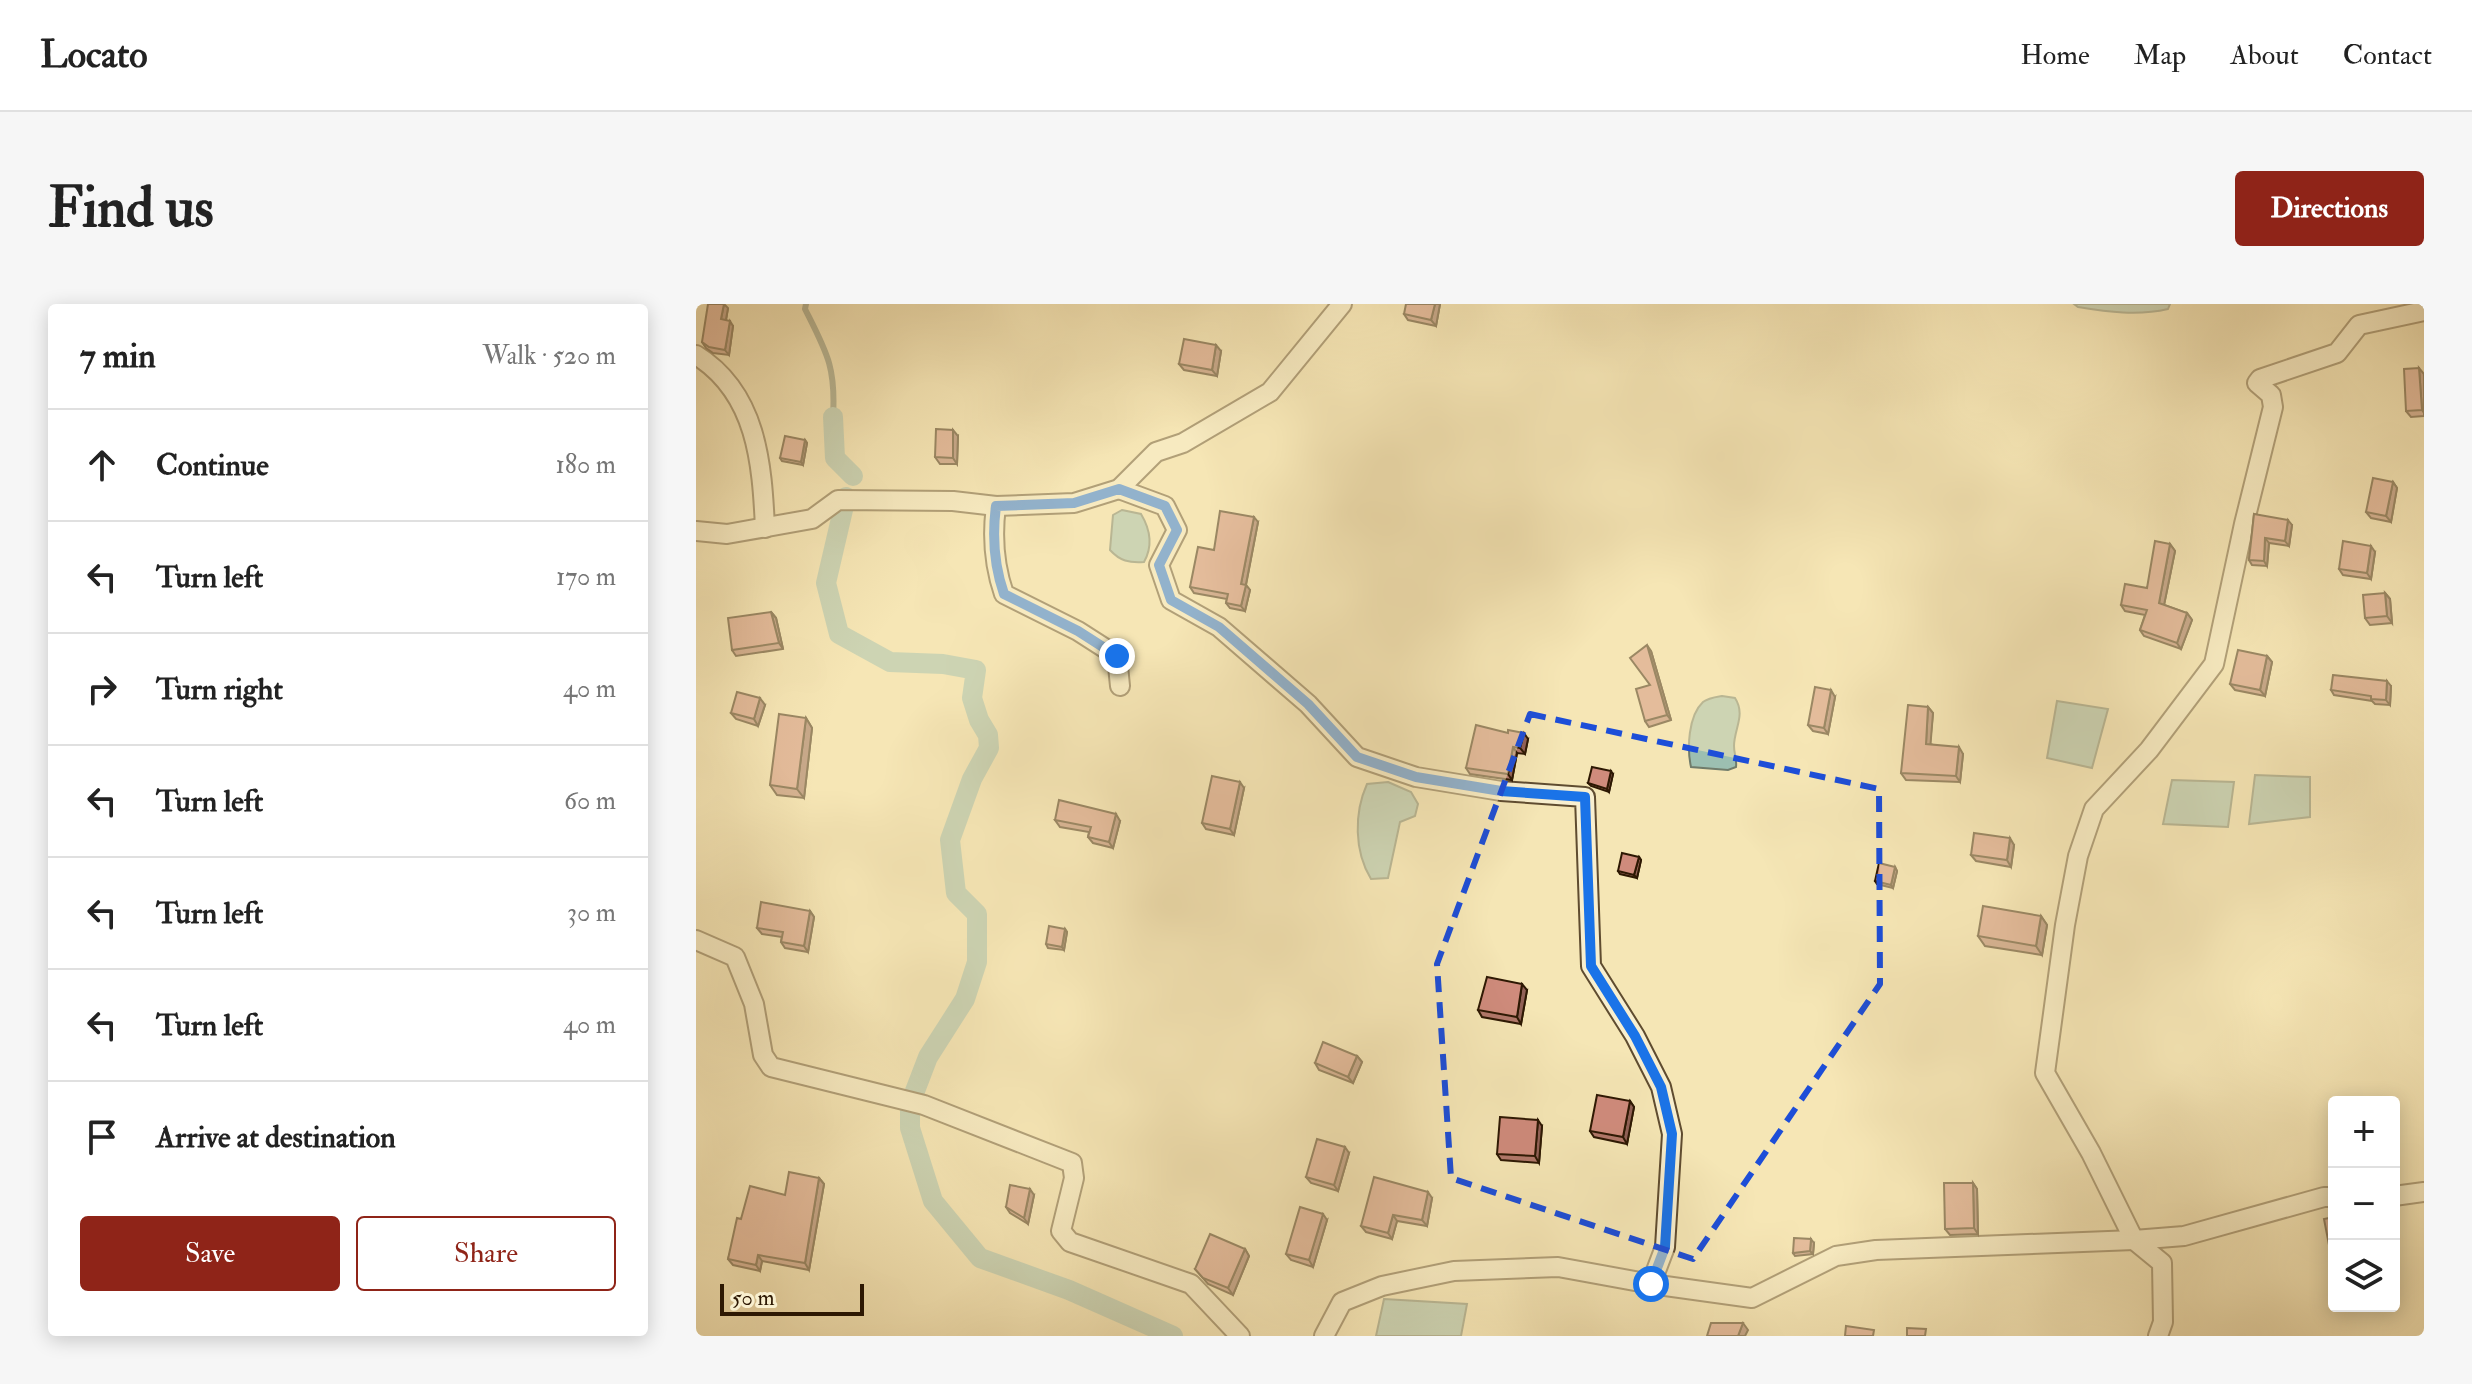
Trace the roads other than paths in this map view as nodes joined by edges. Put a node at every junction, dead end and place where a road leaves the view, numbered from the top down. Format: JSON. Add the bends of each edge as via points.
{"nodes":[{"id":1,"x":1342,"y":304,"type":"edge"},
{"id":2,"x":2424,"y":311,"type":"edge"},
{"id":3,"x":696,"y":355,"type":"edge"},
{"id":4,"x":1119,"y":489,"type":"junction"},
{"id":5,"x":996,"y":506,"type":"junction"},
{"id":6,"x":765,"y":528,"type":"junction"},
{"id":7,"x":696,"y":531,"type":"edge"},
{"id":8,"x":1120,"y":686,"type":"dead end"},
{"id":9,"x":696,"y":940,"type":"edge"},
{"id":10,"x":2424,"y":1192,"type":"edge"},
{"id":11,"x":2400,"y":1195,"type":"edge"},
{"id":12,"x":2328,"y":1197,"type":"edge"},
{"id":13,"x":2134,"y":1240,"type":"junction"},
{"id":14,"x":1651,"y":1284,"type":"junction"},
{"id":15,"x":1240,"y":1336,"type":"edge"},
{"id":16,"x":1324,"y":1336,"type":"edge"},
{"id":17,"x":2158,"y":1336,"type":"edge"}],
"edges":[{"from":1,"to":4,"type":"street","via":[[1270,392],[1183,443],[1156,452]]},
{"from":2,"to":13,"type":"street","via":[[2359,325],[2337,353],[2257,383],[2271,395],[2273,407],[2214,664],[2149,750],[2094,809],[2078,856],[2045,1073]]},
{"from":3,"to":6,"type":"street","via":[[736,392],[750,421],[762,474]]},
{"from":4,"to":5,"type":"street","via":[[1074,503]]},
{"from":4,"to":14,"type":"street","via":[[1165,506],[1177,530],[1159,565],[1171,600],[1219,627],[1308,704],[1357,757],[1416,777],[1585,797],[1591,966],[1661,1087],[1672,1134],[1665,1247]]},
{"from":5,"to":6,"type":"street","via":[[838,500],[812,519]]},
{"from":5,"to":8,"type":"street","via":[[997,574],[1004,594],[1117,656]]},
{"from":6,"to":7,"type":"street","via":[[727,534]]},
{"from":9,"to":15,"type":"street","via":[[735,957],[771,1067],[924,1105],[1072,1163],[1074,1178],[1061,1231],[1070,1242],[1191,1284]]},
{"from":10,"to":11,"type":"street"},
{"from":12,"to":13,"type":"street","via":[[2184,1236]]},
{"from":13,"to":14,"type":"street","via":[[1891,1249],[1836,1256],[1752,1298]]},
{"from":13,"to":17,"type":"street","via":[[2162,1263],[2163,1322]]},
{"from":14,"to":16,"type":"street","via":[[1558,1267],[1454,1271],[1382,1286],[1342,1302]]}]}
